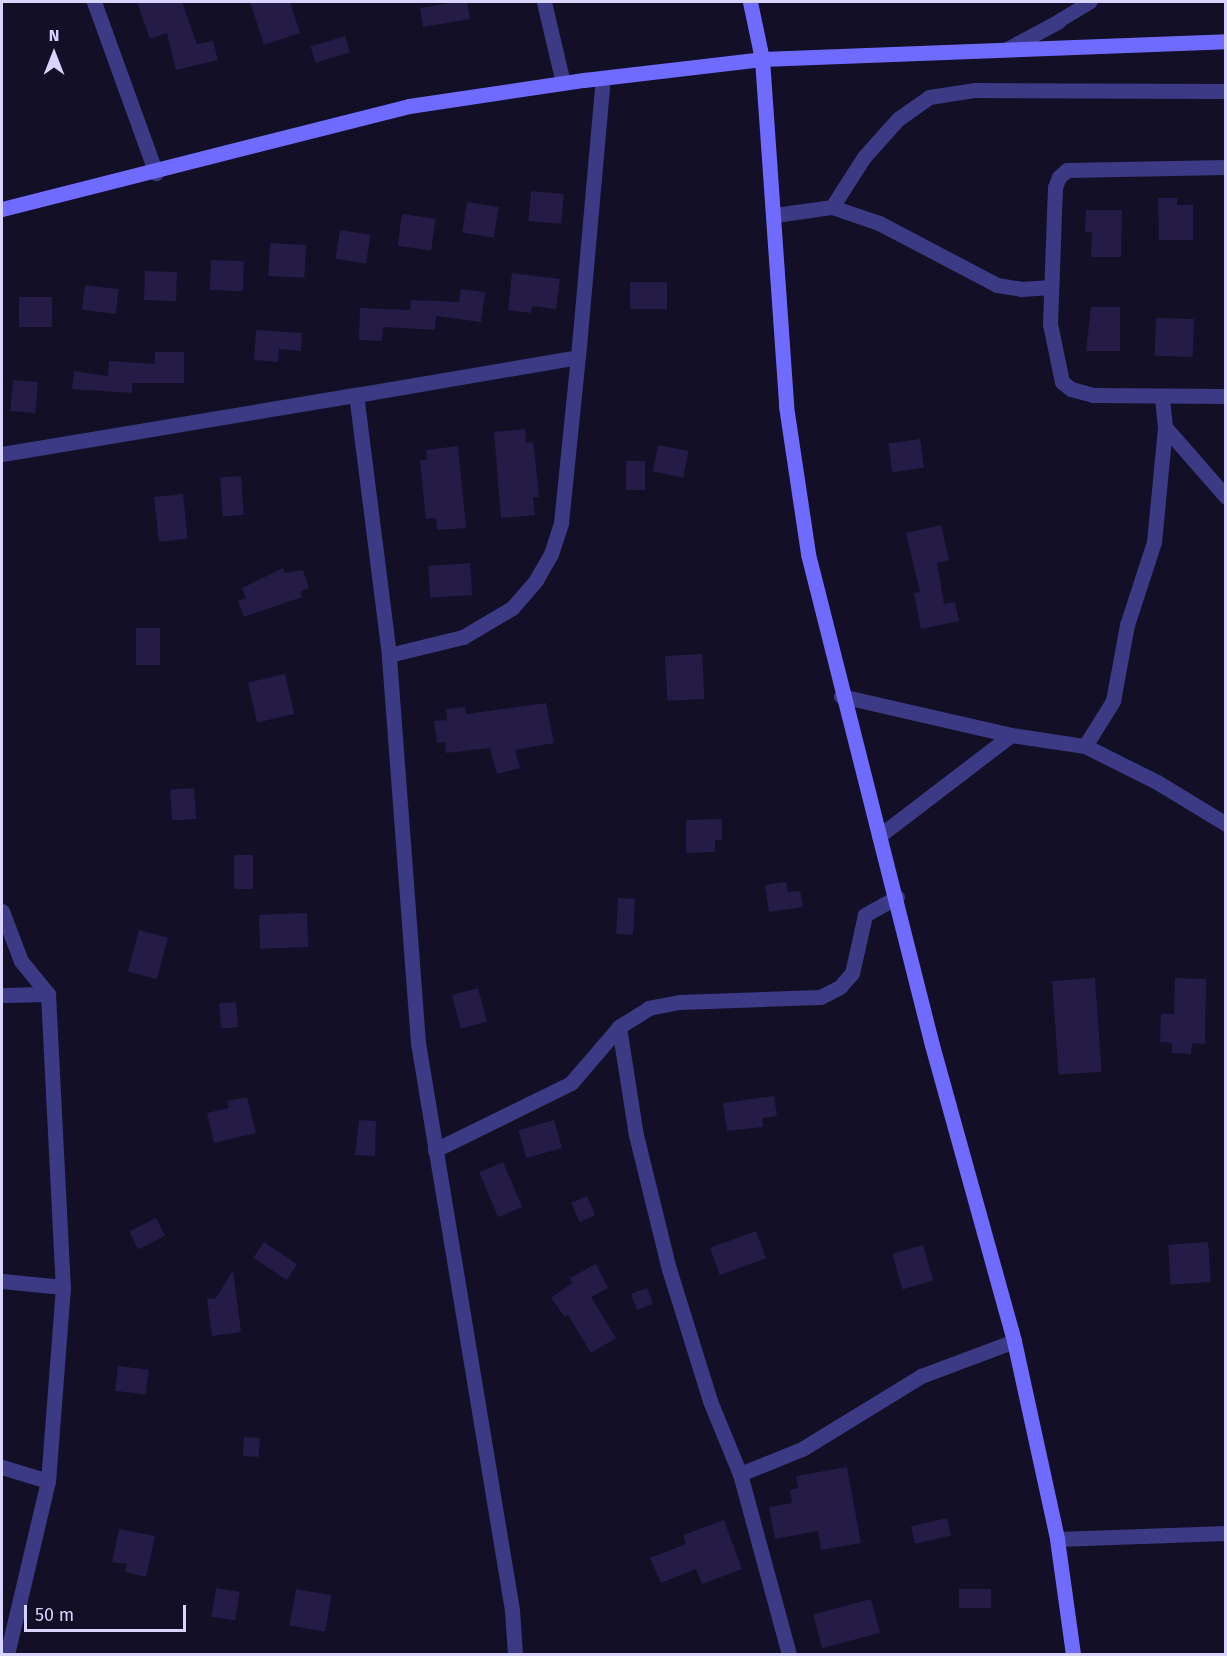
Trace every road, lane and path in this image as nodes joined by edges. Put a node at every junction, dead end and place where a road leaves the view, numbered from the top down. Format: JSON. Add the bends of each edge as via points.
{"nodes":[{"id":1,"x":94,"y":2,"type":"edge"},
{"id":2,"x":544,"y":2,"type":"edge"},
{"id":3,"x":750,"y":2,"type":"edge"},
{"id":4,"x":1091,"y":2,"type":"edge"},
{"id":5,"x":1059,"y":21,"type":"joint"},
{"id":6,"x":1226,"y":41,"type":"edge"},
{"id":7,"x":1007,"y":49,"type":"junction"},
{"id":8,"x":762,"y":59,"type":"junction"},
{"id":9,"x":603,"y":78,"type":"junction"},
{"id":10,"x":563,"y":83,"type":"junction"},
{"id":11,"x":1226,"y":91,"type":"edge"},
{"id":12,"x":1226,"y":167,"type":"edge"},
{"id":13,"x":156,"y":172,"type":"junction"},
{"id":14,"x":832,"y":207,"type":"junction"},
{"id":15,"x":4,"y":212,"type":"edge"},
{"id":16,"x":775,"y":215,"type":"junction"},
{"id":17,"x":1051,"y":287,"type":"junction"},
{"id":18,"x":578,"y":357,"type":"junction"},
{"id":19,"x":356,"y":395,"type":"junction"},
{"id":20,"x":1162,"y":396,"type":"junction"},
{"id":21,"x":1226,"y":396,"type":"edge"},
{"id":22,"x":1165,"y":427,"type":"junction"},
{"id":23,"x":2,"y":454,"type":"edge"},
{"id":24,"x":1226,"y":497,"type":"edge"},
{"id":25,"x":389,"y":655,"type":"junction"},
{"id":26,"x":841,"y":696,"type":"junction"},
{"id":27,"x":1011,"y":735,"type":"junction"},
{"id":28,"x":1085,"y":746,"type":"junction"},
{"id":29,"x":1226,"y":824,"type":"edge"},
{"id":30,"x":879,"y":836,"type":"junction"},
{"id":31,"x":897,"y":897,"type":"junction"},
{"id":32,"x":2,"y":911,"type":"edge"},
{"id":33,"x":48,"y":994,"type":"junction"},
{"id":34,"x":2,"y":995,"type":"edge"},
{"id":35,"x":619,"y":1027,"type":"junction"},
{"id":36,"x":435,"y":1150,"type":"junction"},
{"id":37,"x":2,"y":1281,"type":"edge"},
{"id":38,"x":63,"y":1287,"type":"junction"},
{"id":39,"x":1014,"y":1341,"type":"junction"},
{"id":40,"x":2,"y":1467,"type":"edge"},
{"id":41,"x":740,"y":1474,"type":"junction"},
{"id":42,"x":48,"y":1480,"type":"junction"},
{"id":43,"x":1226,"y":1533,"type":"edge"},
{"id":44,"x":1057,"y":1539,"type":"junction"},
{"id":45,"x":7,"y":1654,"type":"edge"},
{"id":46,"x":515,"y":1654,"type":"edge"},
{"id":47,"x":789,"y":1654,"type":"edge"},
{"id":48,"x":1073,"y":1654,"type":"edge"}],
"edges":[{"from":1,"to":13,"type":"street"},
{"from":2,"to":10,"type":"street"},
{"from":3,"to":8,"type":"street"},
{"from":4,"to":5,"type":"lane"},
{"from":5,"to":7,"type":"street"},
{"from":6,"to":7,"type":"street"},
{"from":7,"to":8,"type":"street"},
{"from":8,"to":9,"type":"street"},
{"from":8,"to":16,"type":"street"},
{"from":9,"to":10,"type":"street"},
{"from":9,"to":18,"type":"street"},
{"from":10,"to":13,"type":"street","via":[[409,106]]},
{"from":11,"to":14,"type":"street","via":[[975,90],[929,97],[898,120],[864,157]]},
{"from":12,"to":17,"type":"street","via":[[1067,170],[1055,186]]},
{"from":13,"to":15,"type":"street"},
{"from":14,"to":16,"type":"street"},
{"from":14,"to":17,"type":"street","via":[[879,224],[997,285],[1022,289]]},
{"from":16,"to":26,"type":"street","via":[[786,405],[796,487]]},
{"from":17,"to":20,"type":"street","via":[[1050,324],[1062,381],[1071,389],[1093,396]]},
{"from":18,"to":19,"type":"street"},
{"from":18,"to":25,"type":"street","via":[[561,523],[551,554],[536,580],[512,608],[463,637]]},
{"from":19,"to":23,"type":"street"},
{"from":19,"to":25,"type":"street"},
{"from":20,"to":21,"type":"street"},
{"from":20,"to":22,"type":"street"},
{"from":22,"to":24,"type":"street"},
{"from":22,"to":28,"type":"street","via":[[1154,542],[1126,625],[1113,700]]},
{"from":25,"to":36,"type":"street","via":[[418,1043]]},
{"from":26,"to":27,"type":"street"},
{"from":26,"to":30,"type":"street"},
{"from":27,"to":28,"type":"street"},
{"from":27,"to":30,"type":"street"},
{"from":28,"to":29,"type":"street","via":[[1157,782]]},
{"from":30,"to":31,"type":"street"},
{"from":31,"to":35,"type":"street","via":[[865,915],[852,973],[840,987],[820,997],[679,1002],[649,1008]]},
{"from":31,"to":39,"type":"street","via":[[932,1045]]},
{"from":32,"to":33,"type":"street","via":[[21,961]]},
{"from":33,"to":34,"type":"street"},
{"from":33,"to":38,"type":"street"},
{"from":35,"to":36,"type":"street","via":[[571,1083]]},
{"from":35,"to":41,"type":"street","via":[[636,1135],[669,1269],[710,1401]]},
{"from":36,"to":46,"type":"street","via":[[512,1610]]},
{"from":37,"to":38,"type":"street"},
{"from":38,"to":42,"type":"street"},
{"from":39,"to":41,"type":"street","via":[[921,1376],[802,1449]]},
{"from":39,"to":44,"type":"street"},
{"from":40,"to":42,"type":"street"},
{"from":41,"to":47,"type":"street"},
{"from":42,"to":45,"type":"street"},
{"from":43,"to":44,"type":"street"},
{"from":44,"to":48,"type":"street"}]}
